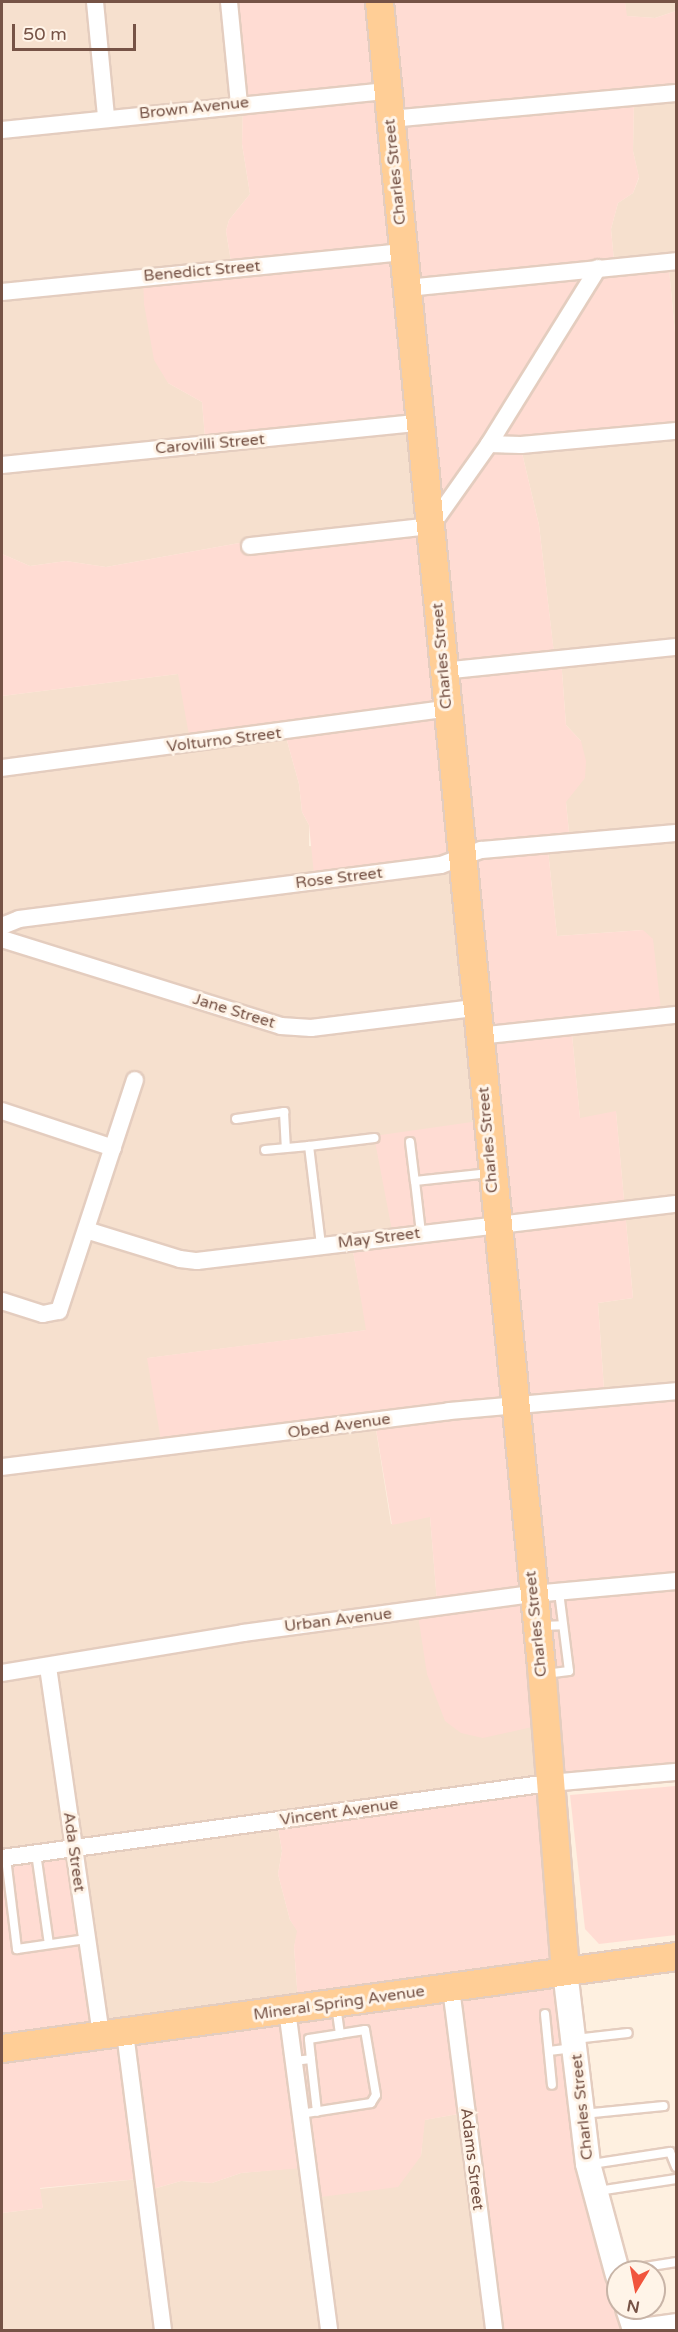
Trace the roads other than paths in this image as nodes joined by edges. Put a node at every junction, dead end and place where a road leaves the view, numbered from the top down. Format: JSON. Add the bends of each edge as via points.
{"nodes":[{"id":1,"x":95,"y":2,"type":"edge"},
{"id":2,"x":230,"y":2,"type":"edge"},
{"id":3,"x":379,"y":2,"type":"edge"},
{"id":4,"x":387,"y":91,"type":"junction"},
{"id":5,"x":676,"y":93,"type":"edge"},
{"id":6,"x":239,"y":104,"type":"junction"},
{"id":7,"x":106,"y":117,"type":"junction"},
{"id":8,"x":390,"y":119,"type":"junction"},
{"id":9,"x":2,"y":130,"type":"edge"},
{"id":10,"x":403,"y":252,"type":"junction"},
{"id":11,"x":676,"y":261,"type":"edge"},
{"id":12,"x":598,"y":268,"type":"junction"},
{"id":13,"x":407,"y":288,"type":"junction"},
{"id":14,"x":2,"y":292,"type":"edge"},
{"id":15,"x":418,"y":423,"type":"junction"},
{"id":16,"x":676,"y":431,"type":"edge"},
{"id":17,"x":489,"y":444,"type":"junction"},
{"id":18,"x":2,"y":465,"type":"edge"},
{"id":19,"x":431,"y":526,"type":"junction"},
{"id":20,"x":250,"y":546,"type":"dead end"},
{"id":21,"x":676,"y":647,"type":"edge"},
{"id":22,"x":443,"y":671,"type":"junction"},
{"id":23,"x":446,"y":709,"type":"junction"},
{"id":24,"x":2,"y":768,"type":"edge"},
{"id":25,"x":676,"y":833,"type":"edge"},
{"id":26,"x":460,"y":857,"type":"junction"},
{"id":27,"x":2,"y":926,"type":"edge"},
{"id":28,"x":2,"y":939,"type":"edge"},
{"id":29,"x":474,"y":1008,"type":"junction"},
{"id":30,"x":676,"y":1015,"type":"edge"},
{"id":31,"x":478,"y":1036,"type":"junction"},
{"id":32,"x":135,"y":1080,"type":"dead end"},
{"id":33,"x":2,"y":1112,"type":"edge"},
{"id":34,"x":236,"y":1119,"type":"dead end"},
{"id":35,"x":375,"y":1138,"type":"dead end"},
{"id":36,"x":410,"y":1142,"type":"dead end"},
{"id":37,"x":309,"y":1146,"type":"junction"},
{"id":38,"x":113,"y":1148,"type":"junction"},
{"id":39,"x":286,"y":1148,"type":"junction"},
{"id":40,"x":265,"y":1150,"type":"dead end"},
{"id":41,"x":491,"y":1173,"type":"junction"},
{"id":42,"x":415,"y":1181,"type":"junction"},
{"id":43,"x":676,"y":1204,"type":"edge"},
{"id":44,"x":496,"y":1223,"type":"junction"},
{"id":45,"x":86,"y":1230,"type":"junction"},
{"id":46,"x":421,"y":1233,"type":"junction"},
{"id":47,"x":321,"y":1245,"type":"junction"},
{"id":48,"x":2,"y":1302,"type":"edge"},
{"id":49,"x":676,"y":1391,"type":"edge"},
{"id":50,"x":514,"y":1406,"type":"junction"},
{"id":51,"x":2,"y":1467,"type":"edge"},
{"id":52,"x":676,"y":1581,"type":"edge"},
{"id":53,"x":546,"y":1593,"type":"junction"},
{"id":54,"x":563,"y":1625,"type":"junction"},
{"id":55,"x":536,"y":1627,"type":"junction"},
{"id":56,"x":48,"y":1667,"type":"junction"},
{"id":57,"x":2,"y":1673,"type":"edge"},
{"id":58,"x":541,"y":1674,"type":"junction"},
{"id":59,"x":676,"y":1772,"type":"edge"},
{"id":60,"x":549,"y":1783,"type":"junction"},
{"id":61,"x":73,"y":1848,"type":"junction"},
{"id":62,"x":36,"y":1853,"type":"junction"},
{"id":63,"x":4,"y":1858,"type":"edge"},
{"id":64,"x":86,"y":1939,"type":"junction"},
{"id":65,"x":49,"y":1944,"type":"junction"},
{"id":66,"x":676,"y":1956,"type":"edge"},
{"id":67,"x":565,"y":1971,"type":"junction"},
{"id":68,"x":451,"y":1988,"type":"junction"},
{"id":69,"x":336,"y":2003,"type":"junction"},
{"id":70,"x":287,"y":2010,"type":"junction"},
{"id":71,"x":545,"y":2014,"type":"dead end"},
{"id":72,"x":628,"y":2033,"type":"dead end"},
{"id":73,"x":340,"y":2034,"type":"junction"},
{"id":74,"x":113,"y":2035,"type":"junction"},
{"id":75,"x":575,"y":2043,"type":"junction"},
{"id":76,"x":2,"y":2048,"type":"edge"},
{"id":77,"x":549,"y":2051,"type":"junction"},
{"id":78,"x":311,"y":2059,"type":"junction"},
{"id":79,"x":293,"y":2061,"type":"junction"},
{"id":80,"x":552,"y":2085,"type":"dead end"},
{"id":81,"x":664,"y":2106,"type":"dead end"},
{"id":82,"x":317,"y":2112,"type":"junction"},
{"id":83,"x":300,"y":2114,"type":"junction"},
{"id":84,"x":583,"y":2114,"type":"junction"},
{"id":85,"x":588,"y":2164,"type":"junction"},
{"id":86,"x":676,"y":2167,"type":"edge"},
{"id":87,"x":676,"y":2179,"type":"edge"},
{"id":88,"x":594,"y":2192,"type":"junction"},
{"id":89,"x":614,"y":2260,"type":"edge"},
{"id":90,"x":633,"y":2322,"type":"edge"},
{"id":91,"x":676,"y":2322,"type":"edge"},
{"id":92,"x":163,"y":2331,"type":"edge"},
{"id":93,"x":329,"y":2331,"type":"edge"},
{"id":94,"x":494,"y":2331,"type":"edge"}],
"edges":[{"from":1,"to":7,"type":"street"},
{"from":2,"to":6,"type":"street"},
{"from":3,"to":4,"type":"main road","name":"Charles Street"},
{"from":4,"to":6,"type":"street","name":"Brown Avenue"},
{"from":4,"to":8,"type":"main road","name":"Charles Street"},
{"from":5,"to":8,"type":"street"},
{"from":6,"to":7,"type":"street","name":"Brown Avenue"},
{"from":7,"to":9,"type":"street","name":"Brown Avenue"},
{"from":8,"to":10,"type":"main road","name":"Charles Street"},
{"from":10,"to":13,"type":"main road","name":"Charles Street"},
{"from":10,"to":14,"type":"street","name":"Benedict Street"},
{"from":11,"to":12,"type":"street"},
{"from":12,"to":13,"type":"street"},
{"from":12,"to":17,"type":"street"},
{"from":13,"to":15,"type":"main road","name":"Charles Street"},
{"from":15,"to":18,"type":"street","name":"Carovilli Street"},
{"from":15,"to":19,"type":"main road","name":"Charles Street"},
{"from":16,"to":17,"type":"street","via":[[521,445]]},
{"from":17,"to":19,"type":"street"},
{"from":19,"to":20,"type":"street"},
{"from":19,"to":22,"type":"main road","name":"Charles Street"},
{"from":21,"to":22,"type":"street"},
{"from":22,"to":23,"type":"main road","name":"Charles Street"},
{"from":23,"to":24,"type":"street","name":"Volturno Street"},
{"from":23,"to":26,"type":"main road","name":"Charles Street"},
{"from":25,"to":26,"type":"street","name":"Rose Street","via":[[481,850]]},
{"from":26,"to":27,"type":"street","name":"Rose Street","via":[[441,865],[19,919]]},
{"from":26,"to":29,"type":"main road","name":"Charles Street"},
{"from":28,"to":29,"type":"street","name":"Jane Street","via":[[281,1026],[312,1028]]},
{"from":29,"to":31,"type":"main road","name":"Charles Street"},
{"from":30,"to":31,"type":"street"},
{"from":31,"to":41,"type":"main road","name":"Charles Street"},
{"from":32,"to":38,"type":"street"},
{"from":33,"to":38,"type":"street"},
{"from":34,"to":39,"type":"lane","via":[[284,1112]]},
{"from":35,"to":37,"type":"lane"},
{"from":36,"to":42,"type":"lane"},
{"from":37,"to":39,"type":"lane"},
{"from":37,"to":47,"type":"lane"},
{"from":38,"to":45,"type":"street"},
{"from":39,"to":40,"type":"lane"},
{"from":41,"to":42,"type":"lane"},
{"from":41,"to":44,"type":"main road","name":"Charles Street"},
{"from":42,"to":46,"type":"lane"},
{"from":43,"to":44,"type":"street","name":"May Street"},
{"from":44,"to":46,"type":"street","name":"May Street"},
{"from":44,"to":50,"type":"main road","name":"Charles Street"},
{"from":45,"to":47,"type":"street","name":"May Street","via":[[188,1261]]},
{"from":45,"to":48,"type":"street","via":[[63,1304],[53,1314]]},
{"from":46,"to":47,"type":"street","name":"May Street"},
{"from":49,"to":50,"type":"street","name":"Obed Avenue"},
{"from":50,"to":51,"type":"street","name":"Obed Avenue"},
{"from":50,"to":53,"type":"main road","name":"Charles Street"},
{"from":52,"to":53,"type":"street","name":"Urban Avenue"},
{"from":53,"to":54,"type":"lane"},
{"from":53,"to":55,"type":"main road","name":"Charles Street"},
{"from":53,"to":56,"type":"street","name":"Urban Avenue","via":[[187,1640]]},
{"from":54,"to":55,"type":"lane"},
{"from":54,"to":58,"type":"lane","via":[[568,1671]]},
{"from":55,"to":58,"type":"main road","name":"Charles Street"},
{"from":56,"to":57,"type":"street","name":"Urban Avenue"},
{"from":56,"to":61,"type":"street","name":"Ada Street"},
{"from":58,"to":60,"type":"main road","name":"Charles Street"},
{"from":59,"to":60,"type":"street","name":"Vincent Avenue"},
{"from":60,"to":61,"type":"street","name":"Vincent Avenue"},
{"from":60,"to":67,"type":"main road","name":"Charles Street"},
{"from":61,"to":62,"type":"street","name":"Vincent Avenue"},
{"from":61,"to":64,"type":"street","name":"Ada Street"},
{"from":62,"to":63,"type":"street","name":"Vincent Avenue"},
{"from":62,"to":65,"type":"lane"},
{"from":63,"to":65,"type":"lane","via":[[17,1948]]},
{"from":64,"to":65,"type":"lane"},
{"from":64,"to":74,"type":"street","name":"Ada Street"},
{"from":66,"to":67,"type":"main road","name":"Mineral Spring Avenue"},
{"from":67,"to":68,"type":"main road","name":"Mineral Spring Avenue"},
{"from":67,"to":75,"type":"main road","name":"Charles Street"},
{"from":68,"to":69,"type":"main road","name":"Mineral Spring Avenue"},
{"from":68,"to":94,"type":"street","name":"Adams Street"},
{"from":69,"to":70,"type":"main road","name":"Mineral Spring Avenue"},
{"from":69,"to":73,"type":"lane"},
{"from":70,"to":74,"type":"main road","name":"Mineral Spring Avenue"},
{"from":70,"to":79,"type":"street"},
{"from":71,"to":77,"type":"lane"},
{"from":72,"to":75,"type":"lane"},
{"from":73,"to":78,"type":"lane","via":[[309,2039]]},
{"from":73,"to":82,"type":"lane","via":[[365,2030],[376,2095],[371,2103]]},
{"from":74,"to":76,"type":"main road","name":"Mineral Spring Avenue"},
{"from":74,"to":92,"type":"street","name":"Ada Street"},
{"from":75,"to":77,"type":"lane"},
{"from":75,"to":84,"type":"main road","name":"Charles Street"},
{"from":77,"to":80,"type":"lane"},
{"from":78,"to":79,"type":"lane"},
{"from":78,"to":82,"type":"lane"},
{"from":79,"to":83,"type":"street"},
{"from":81,"to":84,"type":"lane"},
{"from":82,"to":83,"type":"lane"},
{"from":83,"to":93,"type":"street"},
{"from":84,"to":85,"type":"main road","name":"Charles Street"},
{"from":85,"to":86,"type":"lane","via":[[670,2152]]},
{"from":85,"to":88,"type":"main road","name":"Charles Street"},
{"from":87,"to":88,"type":"lane"},
{"from":88,"to":89,"type":"main road","name":"Charles Street"},
{"from":90,"to":91,"type":"street"}]}
